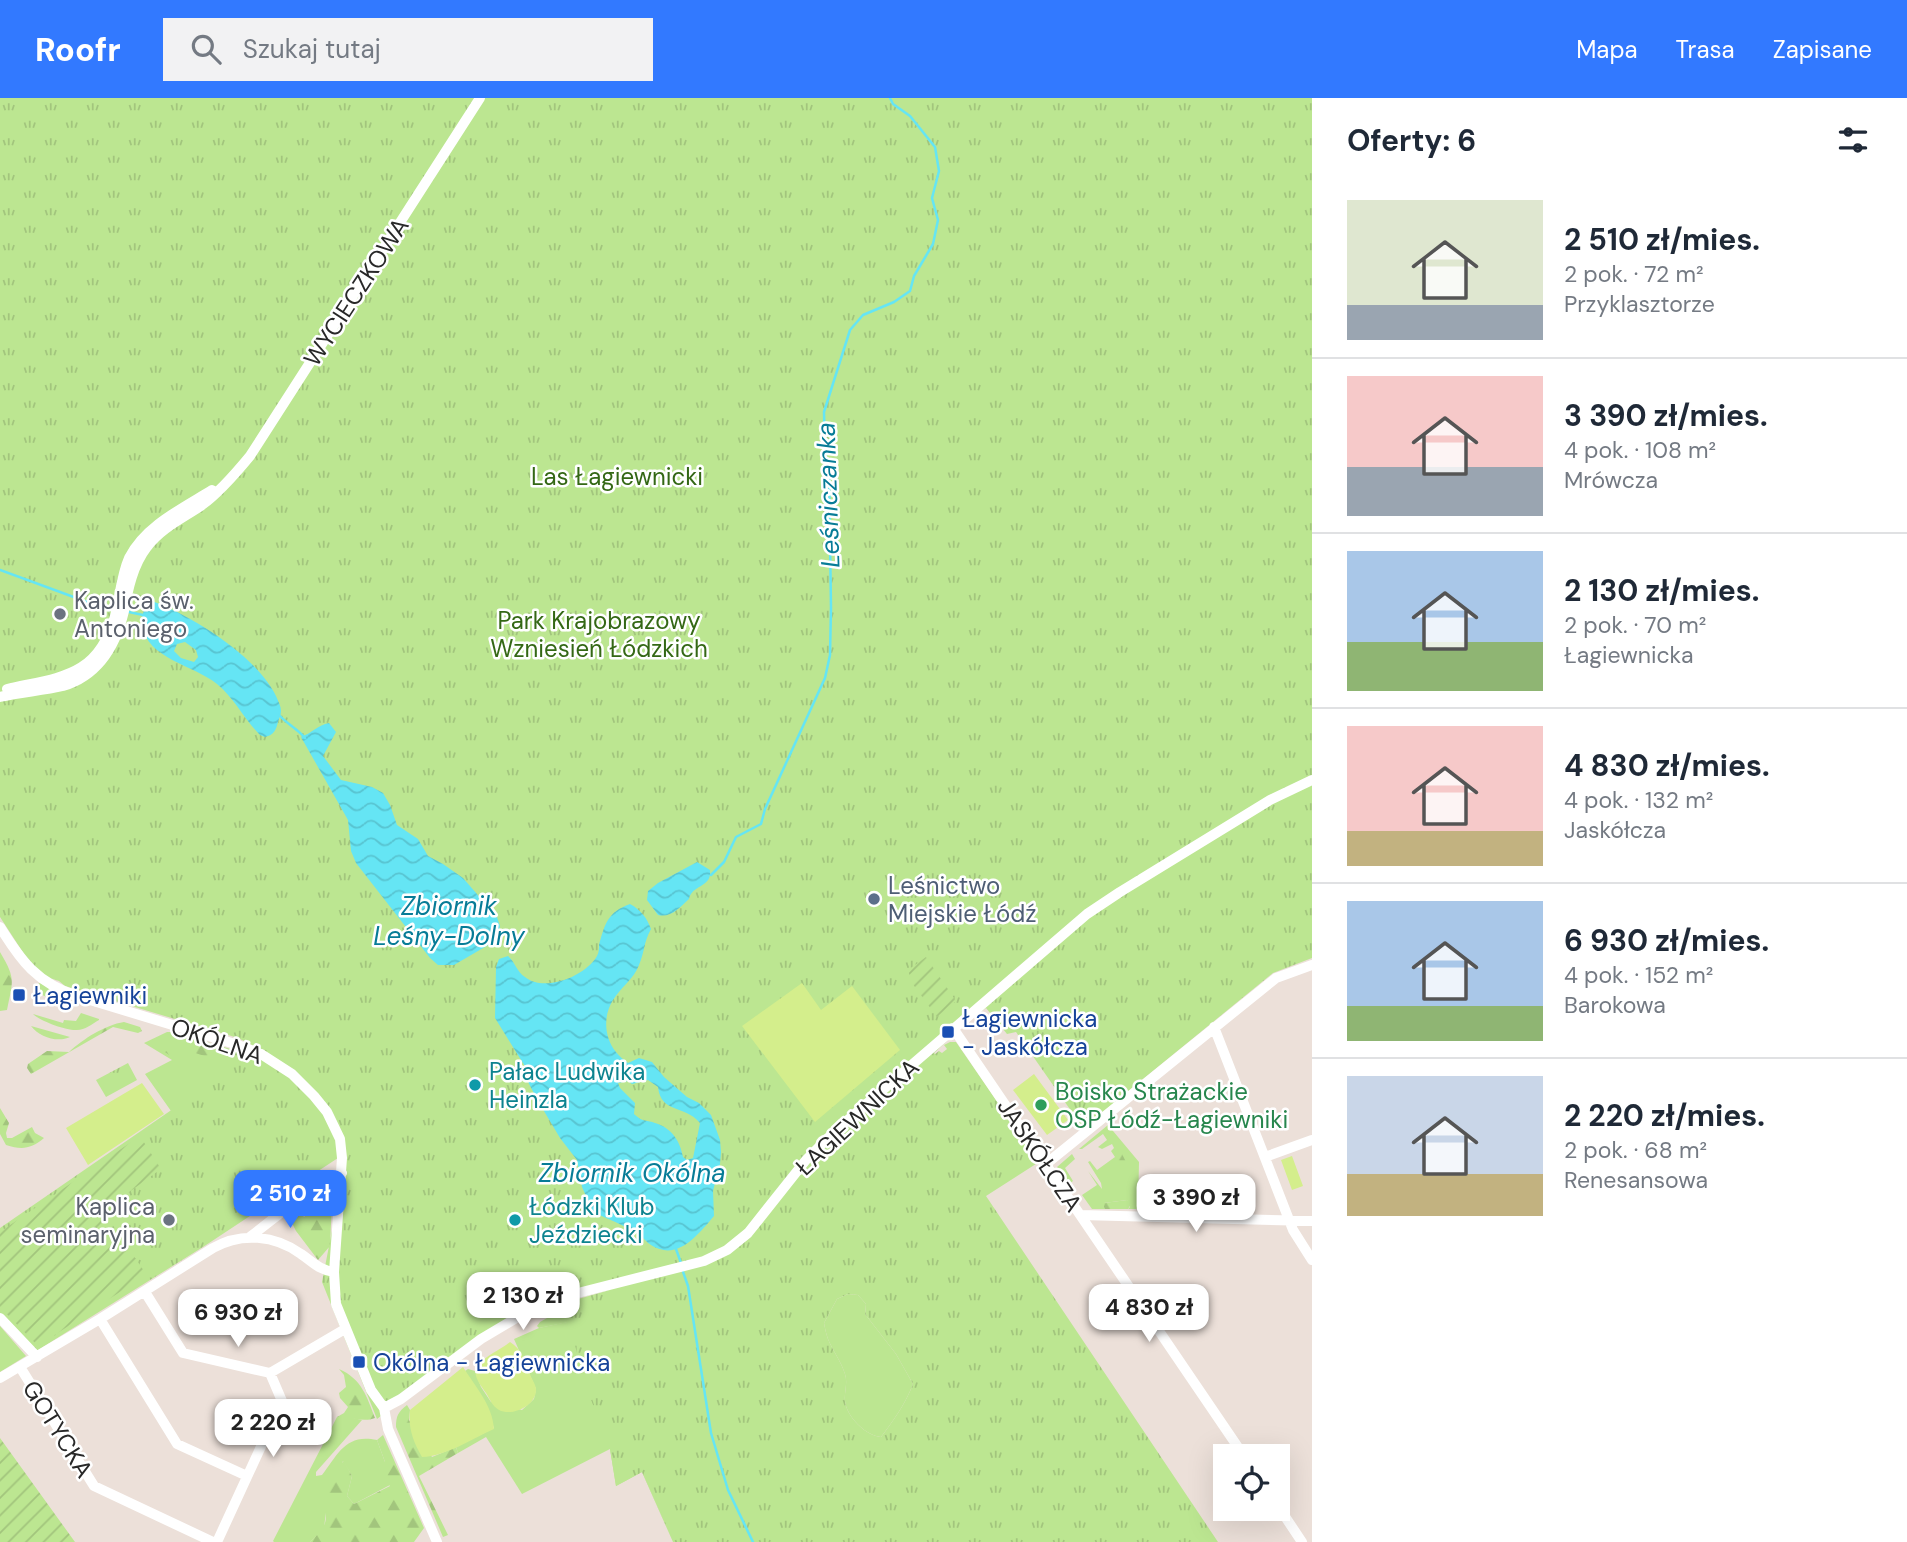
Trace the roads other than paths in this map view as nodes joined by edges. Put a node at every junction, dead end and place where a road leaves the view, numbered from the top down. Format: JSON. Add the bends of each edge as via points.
{"nodes":[{"id":1,"x":480,"y":98,"type":"edge"},
{"id":2,"x":226,"y":481,"type":"junction"},
{"id":3,"x":0,"y":691,"type":"edge"},
{"id":4,"x":0,"y":697,"type":"edge"},
{"id":5,"x":1312,"y":780,"type":"edge"},
{"id":6,"x":0,"y":927,"type":"edge"},
{"id":7,"x":1312,"y":965,"type":"edge"},
{"id":8,"x":1214,"y":1027,"type":"junction"},
{"id":9,"x":953,"y":1028,"type":"junction"},
{"id":10,"x":1312,"y":1140,"type":"edge"},
{"id":11,"x":1265,"y":1157,"type":"junction"},
{"id":12,"x":1046,"y":1164,"type":"junction"},
{"id":13,"x":342,"y":1173,"type":"junction"},
{"id":14,"x":1081,"y":1215,"type":"junction"},
{"id":15,"x":1289,"y":1220,"type":"junction"},
{"id":16,"x":1312,"y":1221,"type":"edge"},
{"id":17,"x":250,"y":1237,"type":"junction"},
{"id":18,"x":1312,"y":1261,"type":"edge"},
{"id":19,"x":334,"y":1272,"type":"junction"},
{"id":20,"x":145,"y":1292,"type":"junction"},
{"id":21,"x":0,"y":1318,"type":"edge"},
{"id":22,"x":100,"y":1319,"type":"junction"},
{"id":23,"x":345,"y":1329,"type":"junction"},
{"id":24,"x":37,"y":1357,"type":"junction"},
{"id":25,"x":20,"y":1367,"type":"junction"},
{"id":26,"x":270,"y":1373,"type":"junction"},
{"id":27,"x":0,"y":1378,"type":"edge"},
{"id":28,"x":384,"y":1408,"type":"junction"},
{"id":29,"x":1236,"y":1444,"type":"edge"},
{"id":30,"x":247,"y":1476,"type":"junction"},
{"id":31,"x":1288,"y":1521,"type":"edge"},
{"id":32,"x":215,"y":1542,"type":"edge"},
{"id":33,"x":437,"y":1542,"type":"edge"},
{"id":34,"x":1302,"y":1542,"type":"edge"}],
"edges":[{"from":1,"to":2,"type":"street","name":"WYCIECZKOWA","via":[[261,440]]},
{"from":2,"to":3,"type":"street","name":"WYCIECZKOWA","via":[[161,523],[139,544],[124,571],[107,639],[92,658],[59,678]]},
{"from":2,"to":4,"type":"street","name":"WYCIECZKOWA","via":[[145,549],[131,580],[118,634],[100,663],[66,685]]},
{"from":5,"to":9,"type":"street","name":"ŁAGIEWNICKA","via":[[1270,800],[1087,914]]},
{"from":6,"to":13,"type":"street","name":"OKÓLNA","via":[[28,967],[61,990],[235,1044],[279,1065],[331,1118],[341,1145]]},
{"from":7,"to":8,"type":"street","via":[[1276,978]]},
{"from":8,"to":11,"type":"street"},
{"from":8,"to":12,"type":"street"},
{"from":9,"to":12,"type":"street","name":"JASKÓŁCZA"},
{"from":9,"to":28,"type":"street","name":"ŁAGIEWNICKA","via":[[820,1145],[737,1243],[689,1265],[574,1294],[523,1314]]},
{"from":10,"to":11,"type":"street"},
{"from":11,"to":15,"type":"street"},
{"from":12,"to":14,"type":"street","name":"JASKÓŁCZA"},
{"from":13,"to":17,"type":"street"},
{"from":13,"to":19,"type":"street","name":"OKÓLNA"},
{"from":14,"to":15,"type":"street"},
{"from":14,"to":29,"type":"street","name":"JASKÓŁCZA"},
{"from":15,"to":16,"type":"street"},
{"from":15,"to":18,"type":"street"},
{"from":17,"to":19,"type":"street","via":[[284,1244],[320,1269]]},
{"from":17,"to":20,"type":"street","via":[[219,1245]]},
{"from":19,"to":23,"type":"street","name":"OKÓLNA","via":[[335,1297]]},
{"from":20,"to":22,"type":"street"},
{"from":20,"to":26,"type":"street","via":[[183,1353]]},
{"from":21,"to":24,"type":"street"},
{"from":22,"to":24,"type":"street"},
{"from":22,"to":30,"type":"street","via":[[177,1444]]},
{"from":23,"to":26,"type":"street"},
{"from":23,"to":28,"type":"street","name":"OKÓLNA","via":[[371,1391]]},
{"from":24,"to":25,"type":"street"},
{"from":25,"to":27,"type":"street"},
{"from":25,"to":32,"type":"street","name":"GOTYCKA","via":[[94,1486]]},
{"from":26,"to":30,"type":"street","via":[[282,1401]]},
{"from":28,"to":33,"type":"street","name":"OKÓLNA","via":[[388,1429]]},
{"from":30,"to":32,"type":"street"},
{"from":31,"to":34,"type":"street"}]}
